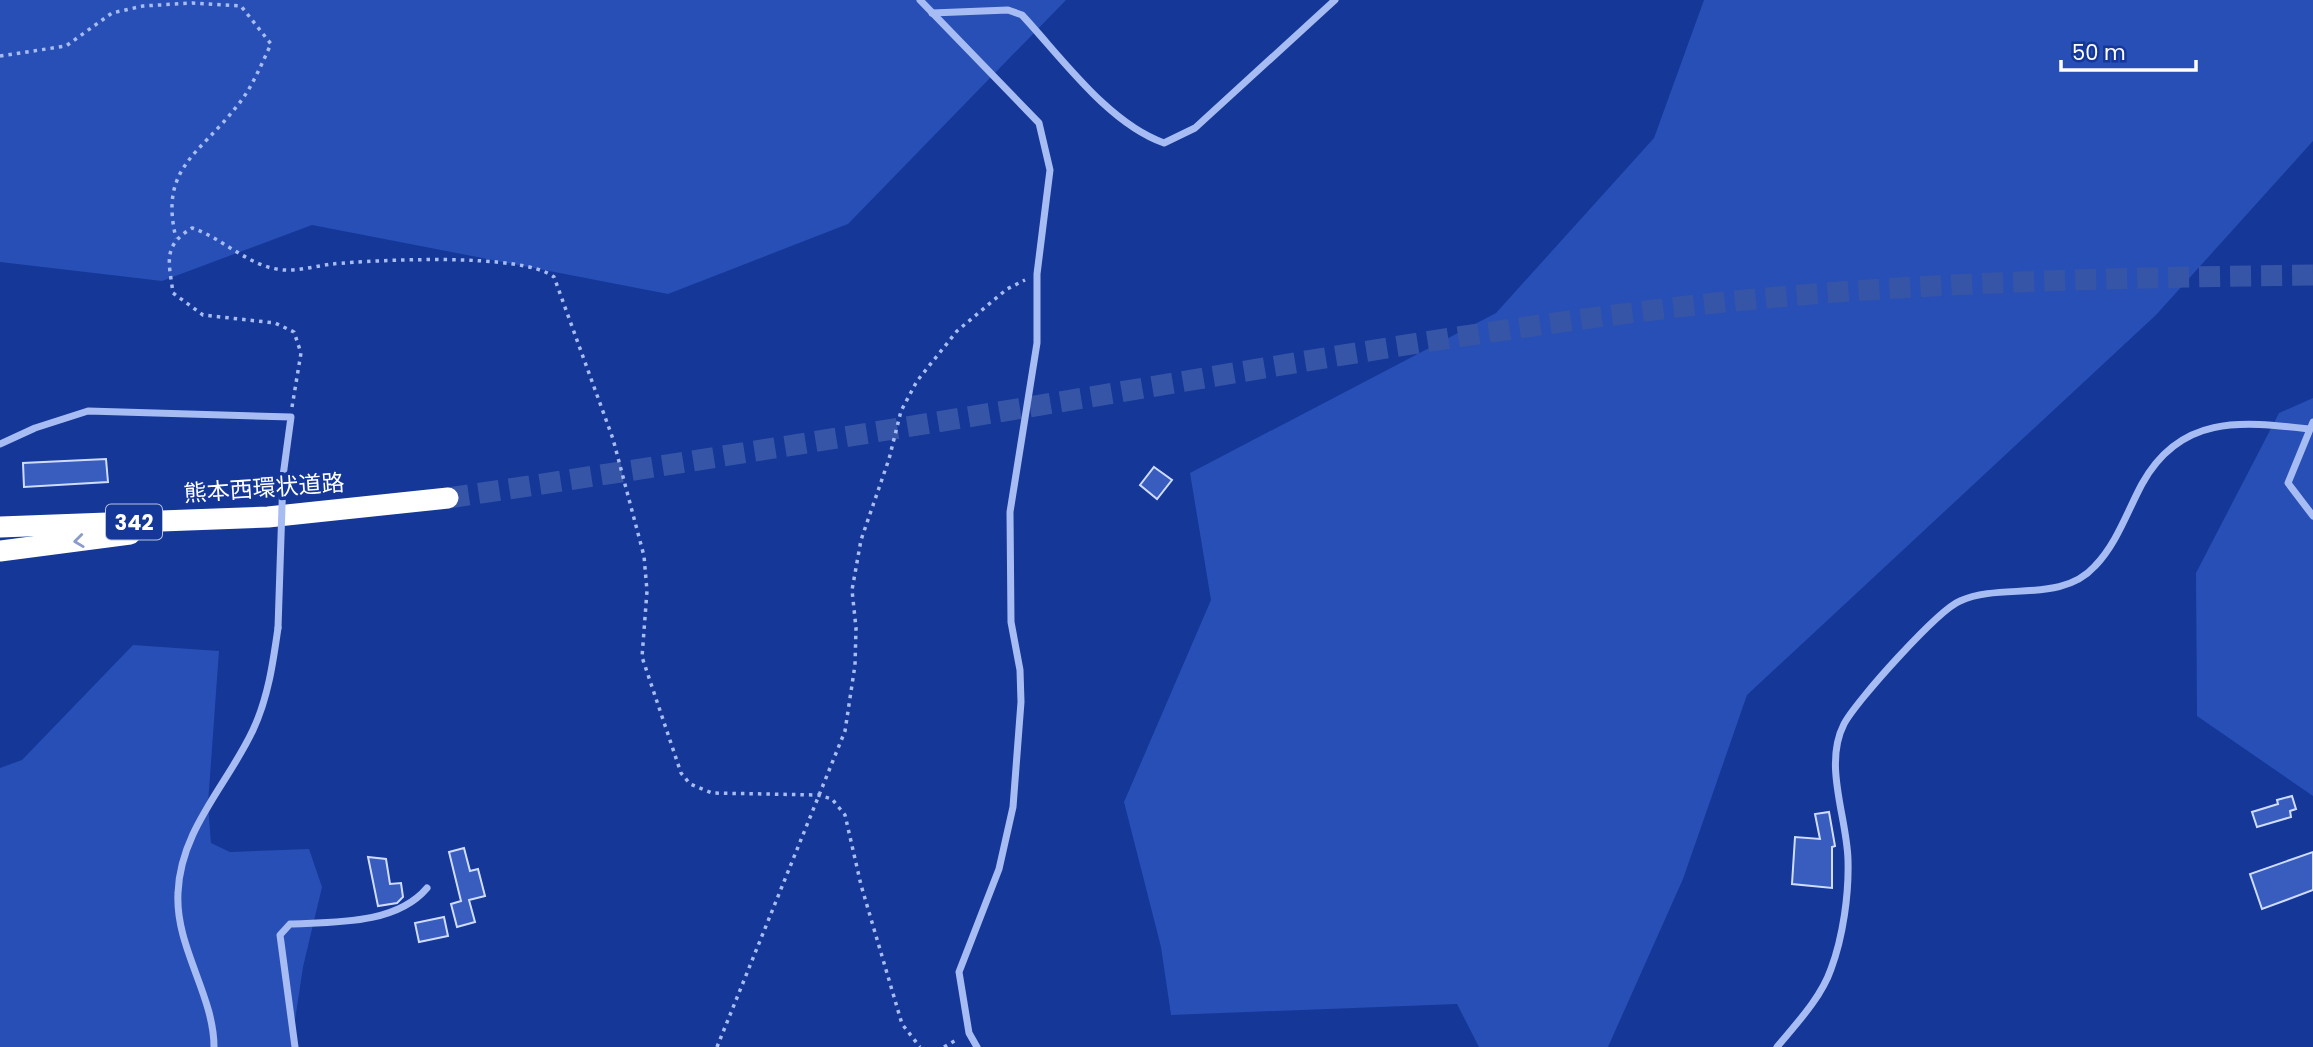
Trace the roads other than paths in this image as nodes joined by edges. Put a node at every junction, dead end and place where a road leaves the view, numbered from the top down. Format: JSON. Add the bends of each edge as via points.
{"nodes":[{"id":1,"x":920,"y":0,"type":"edge"},
{"id":2,"x":1335,"y":0,"type":"edge"},
{"id":3,"x":932,"y":13,"type":"junction"},
{"id":4,"x":2311,"y":425,"type":"edge"},
{"id":5,"x":0,"y":444,"type":"edge"},
{"id":6,"x":448,"y":498,"type":"tunnel mouth"},
{"id":7,"x":0,"y":513,"type":"edge"},
{"id":8,"x":2313,"y":516,"type":"edge"},
{"id":9,"x":268,"y":517,"type":"junction"},
{"id":10,"x":0,"y":527,"type":"edge"},
{"id":11,"x":0,"y":551,"type":"edge"},
{"id":12,"x":427,"y":888,"type":"dead end"},
{"id":13,"x":214,"y":1047,"type":"edge"},
{"id":14,"x":295,"y":1047,"type":"edge"},
{"id":15,"x":977,"y":1047,"type":"edge"},
{"id":16,"x":1777,"y":1047,"type":"edge"}],
"edges":[{"from":1,"to":3,"type":"street"},
{"from":2,"to":3,"type":"street","via":[[1206,119],[1164,143],[1119,118],[1022,15],[1008,10]]},
{"from":3,"to":15,"type":"street","via":[[1039,124],[1049,170],[1037,274],[1037,343],[1019,441],[1008,554],[1011,622],[1020,670],[1014,793],[999,869],[959,972],[969,1033]]},
{"from":4,"to":8,"type":"street","via":[[2288,483]]},
{"from":4,"to":16,"type":"street","via":[[2217,427],[2169,447],[2143,482],[2111,548],[2093,569],[2056,589],[1988,593],[1958,601],[1937,617],[1875,686],[1844,724],[1837,750],[1848,860],[1843,919],[1831,970]]},
{"from":5,"to":13,"type":"street","bridge":true,"via":[[88,411],[291,417],[283,476],[278,628],[268,688],[252,731],[208,804],[186,853],[177,894],[185,944],[214,1032]]},
{"from":6,"to":9,"type":"highway","name":"熊本西環状道路","number":"342"},
{"from":7,"to":9,"type":"highway"},
{"from":9,"to":10,"type":"highway","name":"熊本西環状道路","number":"342"},
{"from":9,"to":11,"type":"highway","one_way":true},
{"from":12,"to":14,"type":"street","via":[[398,909],[374,916],[290,924],[280,935]]}]}
